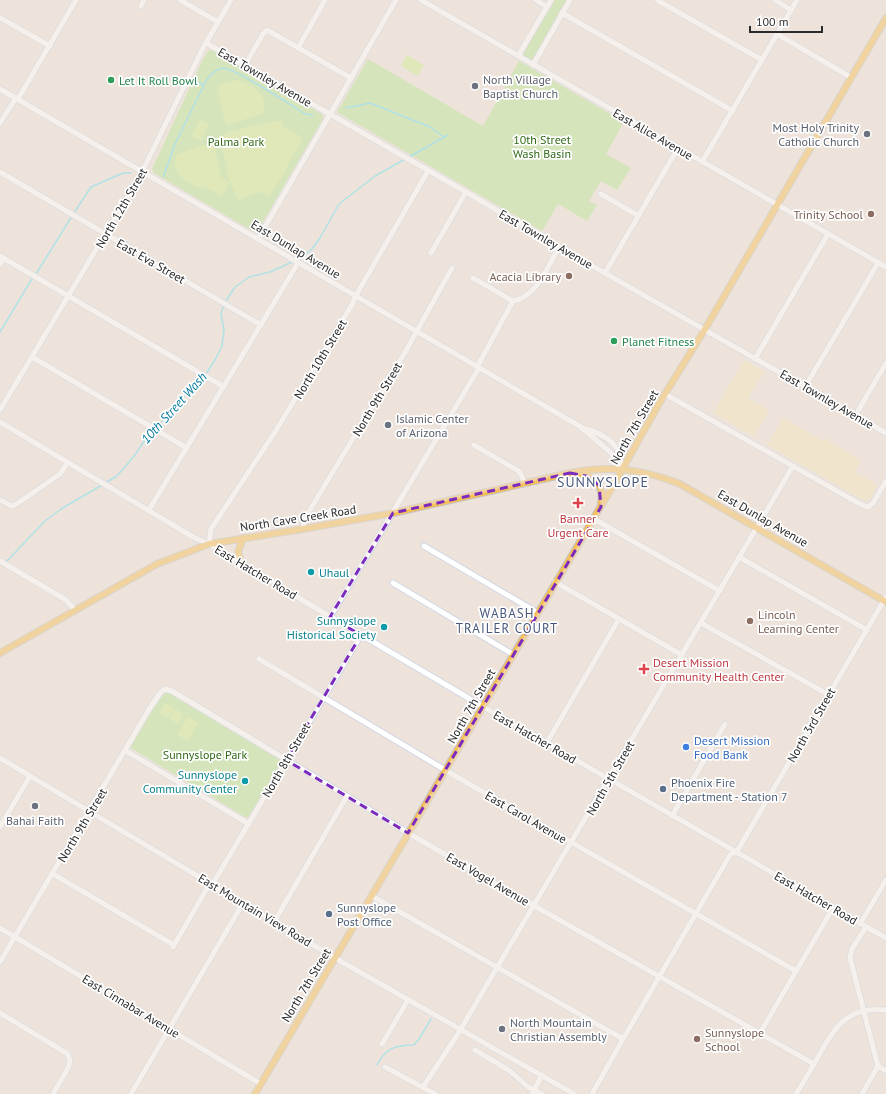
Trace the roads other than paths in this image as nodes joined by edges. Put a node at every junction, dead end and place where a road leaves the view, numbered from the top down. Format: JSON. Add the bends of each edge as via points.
{"nodes":[{"id":1,"x":76,"y":0,"type":"edge"},
{"id":2,"x":144,"y":0,"type":"edge"},
{"id":3,"x":180,"y":0,"type":"edge"},
{"id":4,"x":231,"y":0,"type":"edge"},
{"id":5,"x":325,"y":0,"type":"edge"},
{"id":6,"x":396,"y":0,"type":"edge"},
{"id":7,"x":421,"y":0,"type":"edge"},
{"id":8,"x":536,"y":0,"type":"edge"},
{"id":9,"x":551,"y":0,"type":"edge"},
{"id":10,"x":570,"y":0,"type":"edge"},
{"id":11,"x":657,"y":0,"type":"edge"},
{"id":12,"x":775,"y":0,"type":"edge"},
{"id":13,"x":797,"y":0,"type":"edge"},
{"id":14,"x":141,"y":6,"type":"dead end"},
{"id":15,"x":547,"y":7,"type":"junction"},
{"id":16,"x":791,"y":10,"type":"junction"},
{"id":17,"x":562,"y":13,"type":"junction"},
{"id":18,"x":0,"y":18,"type":"edge"},
{"id":19,"x":886,"y":18,"type":"edge"},
{"id":20,"x":218,"y":22,"type":"junction"},
{"id":21,"x":777,"y":34,"type":"junction"},
{"id":22,"x":206,"y":43,"type":"junction"},
{"id":23,"x":50,"y":46,"type":"junction"},
{"id":24,"x":298,"y":48,"type":"junction"},
{"id":25,"x":518,"y":56,"type":"junction"},
{"id":26,"x":762,"y":60,"type":"junction"},
{"id":27,"x":245,"y":65,"type":"junction"},
{"id":28,"x":533,"y":65,"type":"junction"},
{"id":29,"x":351,"y":78,"type":"junction"},
{"id":30,"x":852,"y":78,"type":"junction"},
{"id":31,"x":0,"y":88,"type":"edge"},
{"id":32,"x":17,"y":98,"type":"junction"},
{"id":33,"x":732,"y":111,"type":"junction"},
{"id":34,"x":331,"y":114,"type":"junction"},
{"id":35,"x":0,"y":123,"type":"edge"},
{"id":36,"x":678,"y":148,"type":"junction"},
{"id":37,"x":702,"y":162,"type":"junction"},
{"id":38,"x":143,"y":171,"type":"junction"},
{"id":39,"x":428,"y":171,"type":"junction"},
{"id":40,"x":0,"y":172,"type":"edge"},
{"id":41,"x":466,"y":192,"type":"junction"},
{"id":42,"x":601,"y":194,"type":"dead end"},
{"id":43,"x":777,"y":205,"type":"junction"},
{"id":44,"x":639,"y":216,"type":"junction"},
{"id":45,"x":106,"y":234,"type":"junction"},
{"id":46,"x":828,"y":234,"type":"junction"},
{"id":47,"x":258,"y":239,"type":"junction"},
{"id":48,"x":558,"y":247,"type":"junction"},
{"id":49,"x":431,"y":253,"type":"dead end"},
{"id":50,"x":2,"y":257,"type":"edge"},
{"id":51,"x":298,"y":263,"type":"junction"},
{"id":52,"x":878,"y":263,"type":"junction"},
{"id":53,"x":0,"y":264,"type":"edge"},
{"id":54,"x":886,"y":267,"type":"edge"},
{"id":55,"x":452,"y":268,"type":"dead end"},
{"id":56,"x":605,"y":273,"type":"junction"},
{"id":57,"x":473,"y":278,"type":"dead end"},
{"id":58,"x":69,"y":296,"type":"junction"},
{"id":59,"x":355,"y":296,"type":"junction"},
{"id":60,"x":513,"y":301,"type":"junction"},
{"id":61,"x":261,"y":325,"type":"junction"},
{"id":62,"x":705,"y":329,"type":"junction"},
{"id":63,"x":416,"y":332,"type":"junction"},
{"id":64,"x":32,"y":357,"type":"junction"},
{"id":65,"x":756,"y":359,"type":"junction"},
{"id":66,"x":886,"y":364,"type":"edge"},
{"id":67,"x":478,"y":367,"type":"junction"},
{"id":68,"x":224,"y":387,"type":"junction"},
{"id":69,"x":805,"y":387,"type":"junction"},
{"id":70,"x":665,"y":394,"type":"junction"},
{"id":71,"x":0,"y":410,"type":"edge"},
{"id":72,"x":855,"y":416,"type":"junction"},
{"id":73,"x":0,"y":422,"type":"edge"},
{"id":74,"x":886,"y":433,"type":"edge"},
{"id":75,"x":474,"y":446,"type":"dead end"},
{"id":76,"x":187,"y":448,"type":"junction"},
{"id":77,"x":68,"y":462,"type":"junction"},
{"id":78,"x":793,"y":466,"type":"junction"},
{"id":79,"x":623,"y":469,"type":"junction"},
{"id":80,"x":570,"y":473,"type":"junction"},
{"id":81,"x":886,"y":481,"type":"edge"},
{"id":82,"x":525,"y":484,"type":"junction"},
{"id":83,"x":0,"y":500,"type":"edge"},
{"id":84,"x":601,"y":507,"type":"junction"},
{"id":85,"x":149,"y":510,"type":"junction"},
{"id":86,"x":392,"y":513,"type":"junction"},
{"id":87,"x":594,"y":519,"type":"junction"},
{"id":88,"x":756,"y":527,"type":"junction"},
{"id":89,"x":303,"y":529,"type":"junction"},
{"id":90,"x":243,"y":538,"type":"junction"},
{"id":91,"x":209,"y":544,"type":"junction"},
{"id":92,"x":424,"y":546,"type":"dead end"},
{"id":93,"x":739,"y":557,"type":"junction"},
{"id":94,"x":0,"y":561,"type":"edge"},
{"id":95,"x":246,"y":567,"type":"junction"},
{"id":96,"x":555,"y":582,"type":"junction"},
{"id":97,"x":393,"y":583,"type":"dead end"},
{"id":98,"x":720,"y":591,"type":"junction"},
{"id":99,"x":885,"y":600,"type":"edge"},
{"id":100,"x":75,"y":610,"type":"junction"},
{"id":101,"x":538,"y":613,"type":"junction"},
{"id":102,"x":330,"y":617,"type":"junction"},
{"id":103,"x":619,"y":619,"type":"junction"},
{"id":104,"x":701,"y":623,"type":"junction"},
{"id":105,"x":867,"y":630,"type":"junction"},
{"id":106,"x":361,"y":635,"type":"junction"},
{"id":107,"x":0,"y":653,"type":"edge"},
{"id":108,"x":514,"y":655,"type":"junction"},
{"id":109,"x":682,"y":655,"type":"junction"},
{"id":110,"x":259,"y":659,"type":"dead end"},
{"id":111,"x":165,"y":689,"type":"joint"},
{"id":112,"x":829,"y":695,"type":"junction"},
{"id":113,"x":323,"y":697,"type":"junction"},
{"id":114,"x":483,"y":707,"type":"junction"},
{"id":115,"x":725,"y":724,"type":"dead end"},
{"id":116,"x":546,"y":744,"type":"junction"},
{"id":117,"x":126,"y":751,"type":"junction"},
{"id":118,"x":0,"y":758,"type":"edge"},
{"id":119,"x":286,"y":760,"type":"junction"},
{"id":120,"x":446,"y":770,"type":"junction"},
{"id":121,"x":30,"y":776,"type":"junction"},
{"id":122,"x":608,"y":779,"type":"junction"},
{"id":123,"x":348,"y":796,"type":"junction"},
{"id":124,"x":90,"y":812,"type":"junction"},
{"id":125,"x":672,"y":816,"type":"junction"},
{"id":126,"x":249,"y":824,"type":"junction"},
{"id":127,"x":0,"y":827,"type":"edge"},
{"id":128,"x":408,"y":833,"type":"junction"},
{"id":129,"x":572,"y":843,"type":"junction"},
{"id":130,"x":735,"y":852,"type":"junction"},
{"id":131,"x":52,"y":874,"type":"junction"},
{"id":132,"x":886,"y":880,"type":"edge"},
{"id":133,"x":211,"y":884,"type":"junction"},
{"id":134,"x":372,"y":896,"type":"junction"},
{"id":135,"x":243,"y":903,"type":"junction"},
{"id":136,"x":533,"y":905,"type":"junction"},
{"id":137,"x":833,"y":908,"type":"junction"},
{"id":138,"x":696,"y":914,"type":"junction"},
{"id":139,"x":274,"y":922,"type":"junction"},
{"id":140,"x":860,"y":924,"type":"junction"},
{"id":141,"x":866,"y":927,"type":"junction"},
{"id":142,"x":0,"y":928,"type":"edge"},
{"id":143,"x":15,"y":937,"type":"junction"},
{"id":144,"x":886,"y":938,"type":"edge"},
{"id":145,"x":335,"y":958,"type":"junction"},
{"id":146,"x":0,"y":962,"type":"edge"},
{"id":147,"x":497,"y":968,"type":"junction"},
{"id":148,"x":796,"y":971,"type":"junction"},
{"id":149,"x":659,"y":976,"type":"junction"},
{"id":150,"x":408,"y":1000,"type":"junction"},
{"id":151,"x":886,"y":1010,"type":"edge"},
{"id":152,"x":864,"y":1011,"type":"junction"},
{"id":153,"x":0,"y":1013,"type":"edge"},
{"id":154,"x":169,"y":1029,"type":"junction"},
{"id":155,"x":461,"y":1030,"type":"junction"},
{"id":156,"x":760,"y":1033,"type":"junction"},
{"id":157,"x":622,"y":1039,"type":"junction"},
{"id":158,"x":382,"y":1044,"type":"dead end"},
{"id":159,"x":476,"y":1050,"type":"dead end"},
{"id":160,"x":814,"y":1064,"type":"junction"},
{"id":161,"x":878,"y":1066,"type":"junction"},
{"id":162,"x":385,"y":1067,"type":"dead end"},
{"id":163,"x":886,"y":1071,"type":"edge"},
{"id":164,"x":542,"y":1075,"type":"junction"},
{"id":165,"x":261,"y":1084,"type":"junction"},
{"id":166,"x":423,"y":1087,"type":"junction"},
{"id":167,"x":533,"y":1092,"type":"edge"},
{"id":168,"x":53,"y":1094,"type":"edge"},
{"id":169,"x":131,"y":1094,"type":"edge"},
{"id":170,"x":255,"y":1094,"type":"edge"},
{"id":171,"x":435,"y":1094,"type":"edge"},
{"id":172,"x":542,"y":1094,"type":"edge"},
{"id":173,"x":574,"y":1094,"type":"edge"},
{"id":174,"x":592,"y":1094,"type":"edge"},
{"id":175,"x":796,"y":1094,"type":"edge"},
{"id":176,"x":862,"y":1094,"type":"edge"}],
"edges":[{"from":1,"to":23,"type":"street"},
{"from":2,"to":14,"type":"street"},
{"from":3,"to":20,"type":"street"},
{"from":4,"to":20,"type":"street","name":"North 12th Street"},
{"from":5,"to":24,"type":"street"},
{"from":6,"to":29,"type":"street"},
{"from":7,"to":25,"type":"street","name":"East Alice Avenue"},
{"from":8,"to":15,"type":"street"},
{"from":9,"to":15,"type":"street"},
{"from":10,"to":17,"type":"street"},
{"from":11,"to":26,"type":"street"},
{"from":12,"to":16,"type":"street"},
{"from":13,"to":16,"type":"street"},
{"from":15,"to":25,"type":"street"},
{"from":16,"to":21,"type":"street"},
{"from":17,"to":28,"type":"street"},
{"from":17,"to":33,"type":"street"},
{"from":18,"to":23,"type":"street"},
{"from":19,"to":30,"type":"main road","name":"North 7th Street"},
{"from":20,"to":22,"type":"street","name":"North 12th Street"},
{"from":21,"to":26,"type":"street"},
{"from":21,"to":30,"type":"street"},
{"from":22,"to":27,"type":"street","name":"East Townley Avenue"},
{"from":22,"to":38,"type":"street","name":"North 12th Street"},
{"from":23,"to":32,"type":"street"},
{"from":24,"to":27,"type":"street","via":[[267,30]]},
{"from":24,"to":29,"type":"street"},
{"from":25,"to":28,"type":"street","name":"East Alice Avenue"},
{"from":26,"to":33,"type":"street"},
{"from":27,"to":34,"type":"street","name":"East Townley Avenue"},
{"from":28,"to":36,"type":"street","name":"East Alice Avenue"},
{"from":29,"to":34,"type":"street"},
{"from":30,"to":43,"type":"main road","name":"North 7th Street"},
{"from":31,"to":32,"type":"street","name":"East Dunlap Avenue"},
{"from":32,"to":35,"type":"street"},
{"from":32,"to":38,"type":"street","name":"East Dunlap Avenue"},
{"from":33,"to":37,"type":"street"},
{"from":34,"to":39,"type":"street","name":"East Townley Avenue"},
{"from":34,"to":47,"type":"street"},
{"from":36,"to":37,"type":"street","name":"East Alice Avenue"},
{"from":36,"to":44,"type":"street"},
{"from":37,"to":43,"type":"street","name":"East Alice Avenue"},
{"from":38,"to":45,"type":"street","name":"North 12th Street"},
{"from":38,"to":47,"type":"street","name":"East Dunlap Avenue"},
{"from":39,"to":41,"type":"street","name":"East Townley Avenue"},
{"from":39,"to":59,"type":"street","name":"North 10th Street"},
{"from":40,"to":45,"type":"street","name":"East Eva Street"},
{"from":41,"to":48,"type":"street","name":"East Townley Avenue"},
{"from":41,"to":49,"type":"street"},
{"from":42,"to":44,"type":"street"},
{"from":43,"to":46,"type":"street","name":"East Alice Avenue"},
{"from":43,"to":62,"type":"main road","name":"North 7th Street"},
{"from":44,"to":56,"type":"street"},
{"from":45,"to":58,"type":"street","name":"North 12th Street"},
{"from":45,"to":61,"type":"street","name":"East Eva Street"},
{"from":46,"to":52,"type":"street","name":"East Alice Avenue"},
{"from":46,"to":65,"type":"street"},
{"from":47,"to":51,"type":"street","name":"East Dunlap Avenue"},
{"from":48,"to":56,"type":"street","name":"East Townley Avenue"},
{"from":48,"to":60,"type":"street","via":[[530,293]]},
{"from":50,"to":53,"type":"street"},
{"from":50,"to":58,"type":"street"},
{"from":51,"to":59,"type":"street","name":"East Dunlap Avenue"},
{"from":51,"to":61,"type":"street"},
{"from":52,"to":54,"type":"street","name":"East Alice Avenue"},
{"from":52,"to":69,"type":"street"},
{"from":55,"to":63,"type":"street","name":"North 9th Street"},
{"from":56,"to":62,"type":"street","name":"East Townley Avenue"},
{"from":57,"to":60,"type":"street"},
{"from":58,"to":64,"type":"street","name":"North 12th Street"},
{"from":58,"to":68,"type":"street"},
{"from":59,"to":63,"type":"street","name":"East Dunlap Avenue"},
{"from":59,"to":91,"type":"street","name":"North 10th Street","via":[[275,432],[211,529]]},
{"from":60,"to":67,"type":"street"},
{"from":61,"to":68,"type":"street"},
{"from":62,"to":65,"type":"street","name":"East Townley Avenue"},
{"from":62,"to":70,"type":"main road","name":"North 7th Street"},
{"from":63,"to":67,"type":"street","name":"East Dunlap Avenue"},
{"from":63,"to":89,"type":"street","name":"North 9th Street","via":[[305,518]]},
{"from":64,"to":71,"type":"street","name":"North 12th Street"},
{"from":64,"to":76,"type":"street"},
{"from":65,"to":69,"type":"street","name":"East Townley Avenue"},
{"from":66,"to":72,"type":"street"},
{"from":67,"to":79,"type":"street","name":"East Dunlap Avenue","via":[[581,427],[611,453]]},
{"from":67,"to":86,"type":"street"},
{"from":68,"to":76,"type":"street"},
{"from":69,"to":72,"type":"street","name":"East Townley Avenue"},
{"from":70,"to":78,"type":"street"},
{"from":70,"to":79,"type":"main road","name":"North 7th Street"},
{"from":72,"to":74,"type":"street","name":"East Townley Avenue"},
{"from":73,"to":77,"type":"street","name":"East Hatcher Road"},
{"from":75,"to":82,"type":"street","via":[[520,472]]},
{"from":76,"to":85,"type":"street"},
{"from":77,"to":83,"type":"street","via":[[60,474],[12,506]]},
{"from":77,"to":85,"type":"street","name":"East Hatcher Road"},
{"from":78,"to":81,"type":"street","via":[[868,507]]},
{"from":78,"to":88,"type":"street","name":"North 5th Street"},
{"from":79,"to":80,"type":"main road","name":"North Cave Creek Road","via":[[592,469]]},
{"from":79,"to":84,"type":"main road","name":"North 7th Street"},
{"from":79,"to":88,"type":"main road","name":"East Dunlap Avenue","via":[[650,474],[680,484]]},
{"from":80,"to":82,"type":"main road","name":"North Cave Creek Road"},
{"from":80,"to":84,"type":"main road","via":[[595,480],[602,498]]},
{"from":82,"to":86,"type":"main road","name":"North Cave Creek Road"},
{"from":84,"to":87,"type":"main road","name":"North 7th Street"},
{"from":85,"to":91,"type":"street","name":"East Hatcher Road"},
{"from":86,"to":89,"type":"main road","name":"North Cave Creek Road"},
{"from":86,"to":102,"type":"street"},
{"from":87,"to":96,"type":"main road","name":"North 7th Street"},
{"from":87,"to":98,"type":"street"},
{"from":88,"to":93,"type":"street","name":"North 5th Street"},
{"from":88,"to":99,"type":"main road","name":"East Dunlap Avenue"},
{"from":89,"to":90,"type":"main road","name":"North Cave Creek Road"},
{"from":90,"to":91,"type":"main road","name":"North Cave Creek Road"},
{"from":90,"to":95,"type":"main road","via":[[238,552]]},
{"from":91,"to":95,"type":"street","name":"East Hatcher Road"},
{"from":91,"to":100,"type":"main road","name":"North Cave Creek Road","via":[[157,564]]},
{"from":92,"to":101,"type":"street"},
{"from":93,"to":98,"type":"street","name":"North 5th Street"},
{"from":93,"to":105,"type":"street"},
{"from":94,"to":100,"type":"street","via":[[66,600]]},
{"from":95,"to":102,"type":"street","name":"East Hatcher Road"},
{"from":96,"to":101,"type":"main road","name":"North 7th Street"},
{"from":96,"to":103,"type":"street"},
{"from":97,"to":108,"type":"street"},
{"from":98,"to":104,"type":"street","name":"North 5th Street"},
{"from":99,"to":105,"type":"street","name":"North 3rd Street"},
{"from":100,"to":107,"type":"main road","name":"North Cave Creek Road"},
{"from":101,"to":108,"type":"main road","name":"North 7th Street"},
{"from":102,"to":106,"type":"street","name":"East Hatcher Road"},
{"from":103,"to":109,"type":"street"},
{"from":103,"to":116,"type":"street"},
{"from":104,"to":109,"type":"street","name":"North 5th Street"},
{"from":104,"to":112,"type":"street"},
{"from":105,"to":112,"type":"street","name":"North 3rd Street"},
{"from":106,"to":113,"type":"street","name":"North 8th Street"},
{"from":106,"to":114,"type":"street","name":"East Hatcher Road"},
{"from":108,"to":114,"type":"main road","name":"North 7th Street"},
{"from":109,"to":122,"type":"street","name":"North 5th Street"},
{"from":110,"to":113,"type":"street","name":"East Carol Avenue"},
{"from":111,"to":117,"type":"street","name":"North 9th Street","via":[[157,696]]},
{"from":111,"to":119,"type":"street","name":"East Vogel Avenue"},
{"from":112,"to":130,"type":"street","name":"North 3rd Street"},
{"from":113,"to":119,"type":"street","name":"North 8th Street"},
{"from":113,"to":120,"type":"street","name":"East Carol Avenue"},
{"from":114,"to":116,"type":"street","name":"East Hatcher Road"},
{"from":114,"to":120,"type":"main road","name":"North 7th Street"},
{"from":115,"to":125,"type":"street"},
{"from":116,"to":122,"type":"street","name":"East Hatcher Road"},
{"from":117,"to":124,"type":"street","name":"North 9th Street"},
{"from":117,"to":126,"type":"street"},
{"from":118,"to":121,"type":"street","name":"East Mountain View Road"},
{"from":119,"to":123,"type":"street","name":"East Vogel Avenue"},
{"from":119,"to":126,"type":"street","name":"North 8th Street"},
{"from":120,"to":128,"type":"main road","name":"North 7th Street"},
{"from":120,"to":129,"type":"street","name":"East Carol Avenue"},
{"from":121,"to":124,"type":"street","name":"East Mountain View Road"},
{"from":121,"to":127,"type":"street"},
{"from":122,"to":125,"type":"street","name":"East Hatcher Road"},
{"from":122,"to":129,"type":"street","name":"North 5th Street"},
{"from":123,"to":128,"type":"street","name":"East Vogel Avenue"},
{"from":123,"to":139,"type":"street"},
{"from":124,"to":131,"type":"street","name":"North 9th Street"},
{"from":124,"to":133,"type":"street","name":"East Mountain View Road"},
{"from":125,"to":130,"type":"street","name":"East Hatcher Road"},
{"from":126,"to":133,"type":"street","name":"North 8th Street"},
{"from":128,"to":134,"type":"main road","name":"North 7th Street"},
{"from":128,"to":136,"type":"street","name":"East Vogel Avenue"},
{"from":129,"to":136,"type":"street","name":"North 5th Street"},
{"from":129,"to":138,"type":"street","name":"East Carol Avenue"},
{"from":130,"to":137,"type":"street","name":"East Hatcher Road"},
{"from":130,"to":138,"type":"street","name":"North 3rd Street","via":[[730,855]]},
{"from":131,"to":133,"type":"street","name":"North 8th Street","via":[[173,946]]},
{"from":131,"to":143,"type":"street","name":"North 9th Street"},
{"from":132,"to":140,"type":"street"},
{"from":133,"to":135,"type":"street","name":"East Mountain View Road"},
{"from":134,"to":145,"type":"main road","name":"North 7th Street"},
{"from":134,"to":147,"type":"street"},
{"from":135,"to":139,"type":"street","name":"East Mountain View Road"},
{"from":135,"to":154,"type":"street"},
{"from":136,"to":147,"type":"street","name":"North 5th Street"},
{"from":136,"to":149,"type":"street","name":"East Vogel Avenue"},
{"from":137,"to":140,"type":"street","name":"East Hatcher Road"},
{"from":137,"to":148,"type":"street"},
{"from":138,"to":148,"type":"street","name":"East Carol Avenue"},
{"from":138,"to":149,"type":"street","name":"North 3rd Street"},
{"from":139,"to":145,"type":"street","name":"East Mountain View Road"},
{"from":140,"to":141,"type":"street","name":"East Hatcher Road"},
{"from":141,"to":144,"type":"street","name":"East Hatcher Road"},
{"from":141,"to":152,"type":"street","via":[[852,949],[850,958]]},
{"from":142,"to":143,"type":"street","name":"East Cinnabar Avenue"},
{"from":143,"to":146,"type":"street","name":"North 9th Street"},
{"from":143,"to":154,"type":"street","name":"East Cinnabar Avenue"},
{"from":145,"to":150,"type":"street","name":"East Mountain View Road"},
{"from":145,"to":165,"type":"main road","name":"North 7th Street"},
{"from":147,"to":155,"type":"street","name":"North 5th Street"},
{"from":147,"to":157,"type":"street"},
{"from":148,"to":156,"type":"street"},
{"from":149,"to":156,"type":"street","name":"East Vogel Avenue"},
{"from":149,"to":157,"type":"street","name":"North 3rd Street"},
{"from":150,"to":155,"type":"street","name":"East Mountain View Road"},
{"from":150,"to":158,"type":"street"},
{"from":151,"to":152,"type":"street"},
{"from":152,"to":160,"type":"street","via":[[850,1016],[837,1027]]},
{"from":152,"to":161,"type":"street"},
{"from":153,"to":168,"type":"street","via":[[68,1054],[68,1068]]},
{"from":154,"to":165,"type":"street","name":"East Cinnabar Avenue"},
{"from":154,"to":169,"type":"street"},
{"from":155,"to":164,"type":"street","name":"East Mountain View Road"},
{"from":155,"to":166,"type":"street","name":"North 5th Street"},
{"from":156,"to":160,"type":"street","name":"East Vogel Avenue"},
{"from":157,"to":174,"type":"street","name":"North 3rd Street"},
{"from":159,"to":167,"type":"street","via":[[510,1070]]},
{"from":160,"to":175,"type":"street"},
{"from":161,"to":163,"type":"street"},
{"from":161,"to":176,"type":"street"},
{"from":162,"to":166,"type":"street"},
{"from":164,"to":167,"type":"street"},
{"from":164,"to":173,"type":"street","name":"East Mountain View Road"},
{"from":165,"to":170,"type":"main road","name":"North 7th Street"},
{"from":166,"to":171,"type":"street"},
{"from":167,"to":172,"type":"street"}]}
